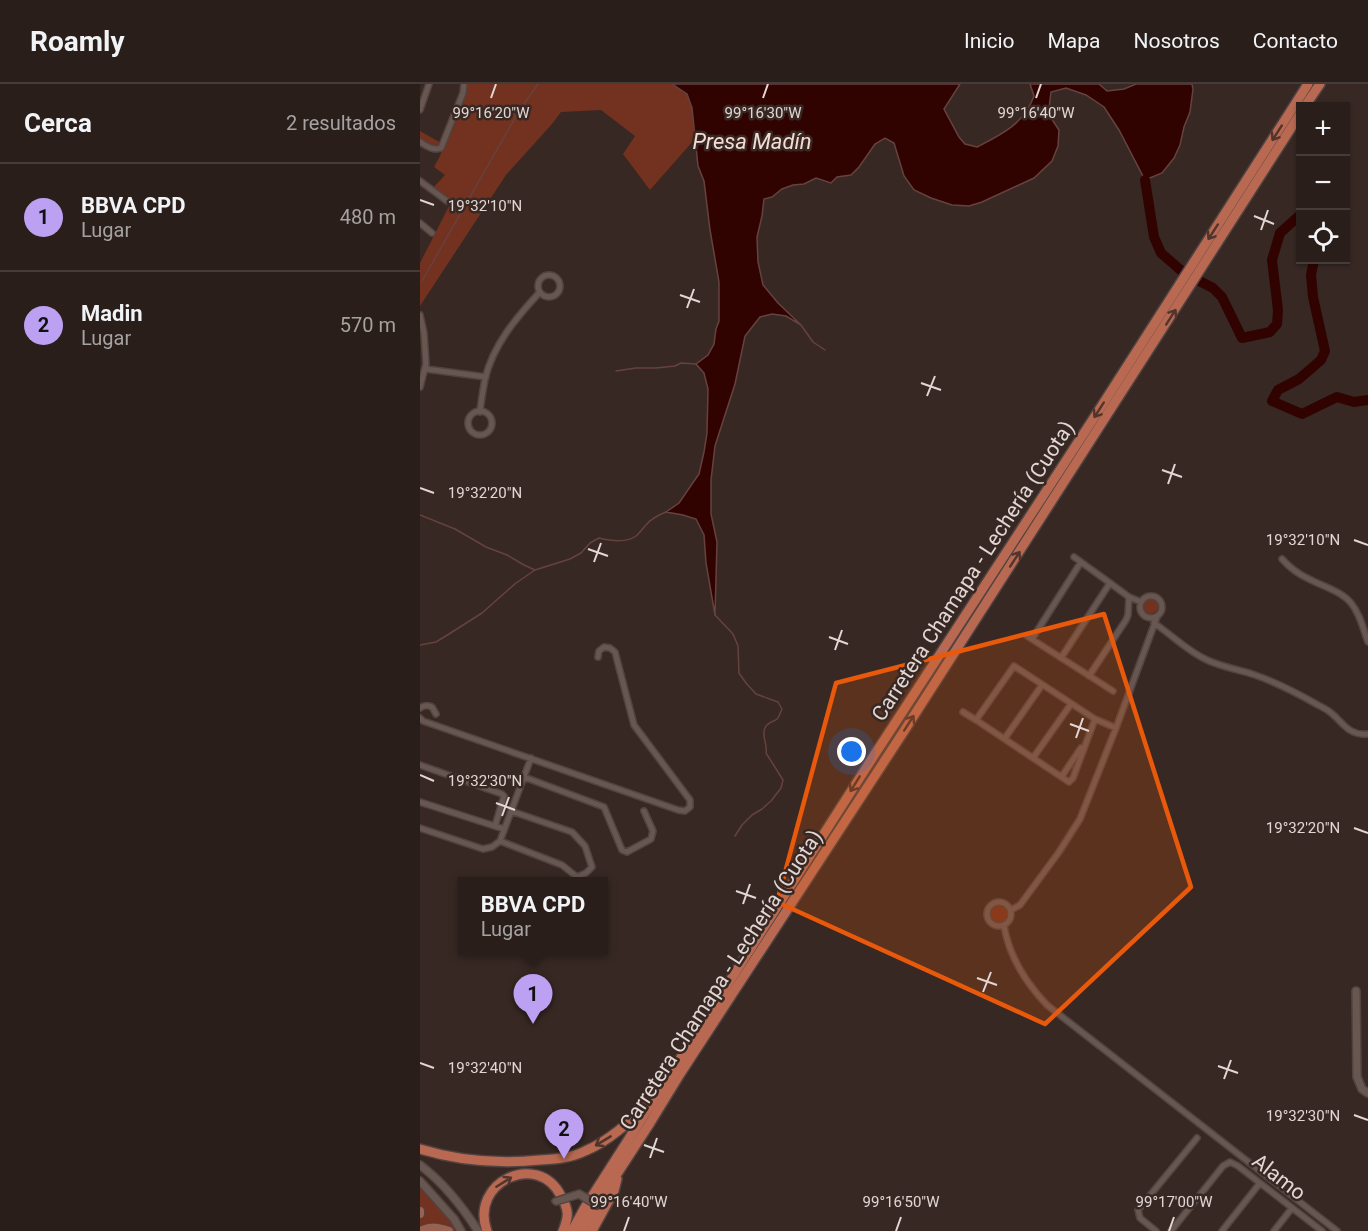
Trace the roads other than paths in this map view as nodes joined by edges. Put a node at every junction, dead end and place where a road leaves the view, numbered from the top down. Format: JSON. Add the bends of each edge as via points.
{"nodes":[{"id":1,"x":429,"y":84,"type":"edge"},
{"id":2,"x":464,"y":84,"type":"edge"},
{"id":3,"x":1308,"y":84,"type":"edge"},
{"id":4,"x":1320,"y":84,"type":"edge"},
{"id":5,"x":1308,"y":102,"type":"edge"},
{"id":6,"x":420,"y":110,"type":"edge"},
{"id":7,"x":1296,"y":120,"type":"edge"},
{"id":8,"x":420,"y":142,"type":"edge"},
{"id":9,"x":420,"y":181,"type":"edge"},
{"id":10,"x":1249,"y":186,"type":"junction"},
{"id":11,"x":447,"y":201,"type":"dead end"},
{"id":12,"x":420,"y":223,"type":"edge"},
{"id":13,"x":432,"y":233,"type":"dead end"},
{"id":14,"x":539,"y":293,"type":"junction"},
{"id":15,"x":420,"y":315,"type":"edge"},
{"id":16,"x":420,"y":360,"type":"edge"},
{"id":17,"x":1135,"y":363,"type":"junction"},
{"id":18,"x":424,"y":371,"type":"edge"},
{"id":19,"x":486,"y":377,"type":"junction"},
{"id":20,"x":420,"y":387,"type":"edge"},
{"id":21,"x":480,"y":411,"type":"junction"},
{"id":22,"x":1074,"y":557,"type":"dead end"},
{"id":23,"x":1282,"y":560,"type":"dead end"},
{"id":24,"x":1081,"y":562,"type":"junction"},
{"id":25,"x":1110,"y":583,"type":"junction"},
{"id":26,"x":1129,"y":597,"type":"junction"},
{"id":27,"x":1140,"y":605,"type":"junction"},
{"id":28,"x":1128,"y":609,"type":"junction"},
{"id":29,"x":1155,"y":620,"type":"junction"},
{"id":30,"x":1368,"y":642,"type":"edge"},
{"id":31,"x":598,"y":657,"type":"dead end"},
{"id":32,"x":1061,"y":658,"type":"junction"},
{"id":33,"x":1008,"y":662,"type":"dead end"},
{"id":34,"x":1014,"y":666,"type":"junction"},
{"id":35,"x":1089,"y":676,"type":"junction"},
{"id":36,"x":1042,"y":685,"type":"junction"},
{"id":37,"x":1113,"y":691,"type":"dead end"},
{"id":38,"x":1071,"y":704,"type":"junction"},
{"id":39,"x":420,"y":708,"type":"edge"},
{"id":40,"x":963,"y":712,"type":"dead end"},
{"id":41,"x":436,"y":714,"type":"dead end"},
{"id":42,"x":420,"y":718,"type":"edge"},
{"id":43,"x":1095,"y":719,"type":"junction"},
{"id":44,"x":976,"y":720,"type":"junction"},
{"id":45,"x":1116,"y":728,"type":"junction"},
{"id":46,"x":1368,"y":734,"type":"edge"},
{"id":47,"x":1005,"y":738,"type":"junction"},
{"id":48,"x":1086,"y":741,"type":"junction"},
{"id":49,"x":531,"y":758,"type":"junction"},
{"id":50,"x":1034,"y":758,"type":"junction"},
{"id":51,"x":420,"y":765,"type":"edge"},
{"id":52,"x":1062,"y":776,"type":"junction"},
{"id":53,"x":524,"y":777,"type":"junction"},
{"id":54,"x":420,"y":802,"type":"edge"},
{"id":55,"x":511,"y":811,"type":"junction"},
{"id":56,"x":644,"y":811,"type":"dead end"},
{"id":57,"x":495,"y":826,"type":"junction"},
{"id":58,"x":420,"y":828,"type":"edge"},
{"id":59,"x":504,"y":829,"type":"junction"},
{"id":60,"x":500,"y":841,"type":"junction"},
{"id":61,"x":1011,"y":910,"type":"junction"},
{"id":62,"x":1004,"y":926,"type":"junction"},
{"id":63,"x":1356,"y":991,"type":"dead end"},
{"id":64,"x":673,"y":1071,"type":"junction"},
{"id":65,"x":1368,"y":1093,"type":"edge"},
{"id":66,"x":1197,"y":1138,"type":"dead end"},
{"id":67,"x":420,"y":1149,"type":"edge"},
{"id":68,"x":420,"y":1165,"type":"edge"},
{"id":69,"x":620,"y":1169,"type":"junction"},
{"id":70,"x":420,"y":1181,"type":"edge"},
{"id":71,"x":1260,"y":1183,"type":"junction"},
{"id":72,"x":598,"y":1204,"type":"joint"},
{"id":73,"x":1292,"y":1208,"type":"junction"},
{"id":74,"x":420,"y":1231,"type":"edge"},
{"id":75,"x":450,"y":1231,"type":"edge"},
{"id":76,"x":461,"y":1231,"type":"edge"},
{"id":77,"x":478,"y":1231,"type":"edge"},
{"id":78,"x":487,"y":1231,"type":"edge"},
{"id":79,"x":563,"y":1231,"type":"edge"},
{"id":80,"x":572,"y":1231,"type":"edge"},
{"id":81,"x":582,"y":1231,"type":"edge"},
{"id":82,"x":592,"y":1231,"type":"edge"},
{"id":83,"x":1156,"y":1231,"type":"edge"},
{"id":84,"x":1171,"y":1231,"type":"edge"},
{"id":85,"x":1222,"y":1231,"type":"edge"},
{"id":86,"x":1274,"y":1231,"type":"edge"},
{"id":87,"x":1321,"y":1231,"type":"edge"},
{"id":88,"x":1337,"y":1231,"type":"edge"}],
"edges":[{"from":1,"to":6,"type":"street"},
{"from":2,"to":8,"type":"street","via":[[441,148],[433,149]]},
{"from":3,"to":10,"type":"highway","name":"Carretera Chamapa - Lechería (Cuota)","one_way":true},
{"from":4,"to":5,"type":"highway"},
{"from":7,"to":10,"type":"highway","name":"Carretera Chamapa - Lechería (Cuota)"},
{"from":9,"to":11,"type":"street"},
{"from":10,"to":17,"type":"highway","name":"Carretera Chamapa - Lechería (Cuota)"},
{"from":12,"to":13,"type":"street"},
{"from":14,"to":14,"type":"street","via":[[547,298],[556,296],[560,288],[558,279],[545,275],[537,285]]},
{"from":14,"to":19,"type":"street","via":[[502,340]]},
{"from":15,"to":18,"type":"street","via":[[425,339]]},
{"from":16,"to":18,"type":"street"},
{"from":17,"to":64,"type":"highway","name":"Carretera Chamapa - Lechería (Cuota)","one_way":true,"via":[[875,754]]},
{"from":69,"to":17,"type":"highway","name":"Carretera Chamapa - Lechería (Cuota)","one_way":true},
{"from":18,"to":19,"type":"street"},
{"from":18,"to":20,"type":"street"},
{"from":19,"to":21,"type":"street"},
{"from":21,"to":21,"type":"street","via":[[472,414],[468,422],[473,433],[480,435],[492,425],[490,417]]},
{"from":22,"to":24,"type":"street"},
{"from":23,"to":30,"type":"street","via":[[1349,601]]},
{"from":24,"to":25,"type":"street"},
{"from":24,"to":32,"type":"street","via":[[1030,637]]},
{"from":25,"to":26,"type":"street"},
{"from":25,"to":32,"type":"street"},
{"from":26,"to":27,"type":"street"},
{"from":26,"to":28,"type":"street"},
{"from":27,"to":28,"type":"street"},
{"from":27,"to":29,"type":"street","via":[[1141,613]]},
{"from":27,"to":29,"type":"street","via":[[1150,596],[1158,599],[1162,607]]},
{"from":28,"to":35,"type":"street","via":[[1126,620]]},
{"from":29,"to":45,"type":"street"},
{"from":29,"to":46,"type":"street","via":[[1193,653],[1290,689],[1330,712],[1345,727]]},
{"from":31,"to":49,"type":"street","via":[[604,647],[615,652],[634,725],[686,793],[690,807],[678,810]]},
{"from":32,"to":35,"type":"street"},
{"from":33,"to":34,"type":"street"},
{"from":34,"to":36,"type":"street"},
{"from":34,"to":44,"type":"street"},
{"from":35,"to":37,"type":"street"},
{"from":36,"to":38,"type":"street"},
{"from":36,"to":47,"type":"street"},
{"from":38,"to":43,"type":"street"},
{"from":38,"to":50,"type":"street"},
{"from":39,"to":41,"type":"street","via":[[427,705]]},
{"from":40,"to":44,"type":"street"},
{"from":42,"to":49,"type":"street"},
{"from":43,"to":45,"type":"street"},
{"from":43,"to":48,"type":"street"},
{"from":44,"to":47,"type":"street"},
{"from":45,"to":61,"type":"street","via":[[1080,819],[1020,904]]},
{"from":47,"to":50,"type":"street"},
{"from":48,"to":52,"type":"street"},
{"from":48,"to":52,"type":"street","via":[[1072,783]]},
{"from":49,"to":53,"type":"street"},
{"from":50,"to":52,"type":"street"},
{"from":51,"to":57,"type":"street","via":[[502,794]]},
{"from":53,"to":55,"type":"street"},
{"from":53,"to":56,"type":"street","via":[[604,807],[622,850],[627,852],[651,839],[653,831]]},
{"from":54,"to":57,"type":"street"},
{"from":55,"to":59,"type":"street"},
{"from":55,"to":60,"type":"street","via":[[572,832],[585,846],[592,867],[576,877],[562,865]]},
{"from":57,"to":59,"type":"street"},
{"from":58,"to":60,"type":"street","via":[[483,849]]},
{"from":59,"to":60,"type":"street"},
{"from":61,"to":62,"type":"street","via":[[1012,916]]},
{"from":61,"to":62,"type":"street","via":[[1000,901],[988,908],[990,922]]},
{"from":62,"to":88,"type":"street","via":[[1012,954],[1047,1005]]},
{"from":63,"to":65,"type":"main road","via":[[1357,1077]]},
{"from":64,"to":67,"type":"highway","one_way":true,"via":[[615,1134],[586,1151],[563,1158],[496,1163],[463,1160]]},
{"from":64,"to":80,"type":"highway","name":"Carretera Chamapa - Lechería (Cuota)"},
{"from":66,"to":83,"type":"street","via":[[1138,1210],[1140,1218]]},
{"from":68,"to":77,"type":"main road","via":[[459,1203]]},
{"from":69,"to":81,"type":"highway","name":"Carretera Chamapa - Lechería (Cuota)"},
{"from":69,"to":82,"type":"highway","via":[[614,1191]]},
{"from":70,"to":76,"type":"main road"},
{"from":71,"to":73,"type":"street","name":"Alamo"},
{"from":71,"to":84,"type":"street","name":"Alamo","via":[[1234,1163],[1226,1163]]},
{"from":71,"to":85,"type":"street"},
{"from":72,"to":72,"type":"street","bridge":true,"via":[[579,1195],[555,1201],[579,1193]]},
{"from":73,"to":86,"type":"street"},
{"from":73,"to":87,"type":"street","name":"Alamo"},
{"from":74,"to":75,"type":"main road","via":[[429,1227]]},
{"from":78,"to":79,"type":"highway","one_way":true,"via":[[483,1211],[489,1194],[503,1180],[520,1174],[543,1176],[556,1187],[567,1208]]}]}
